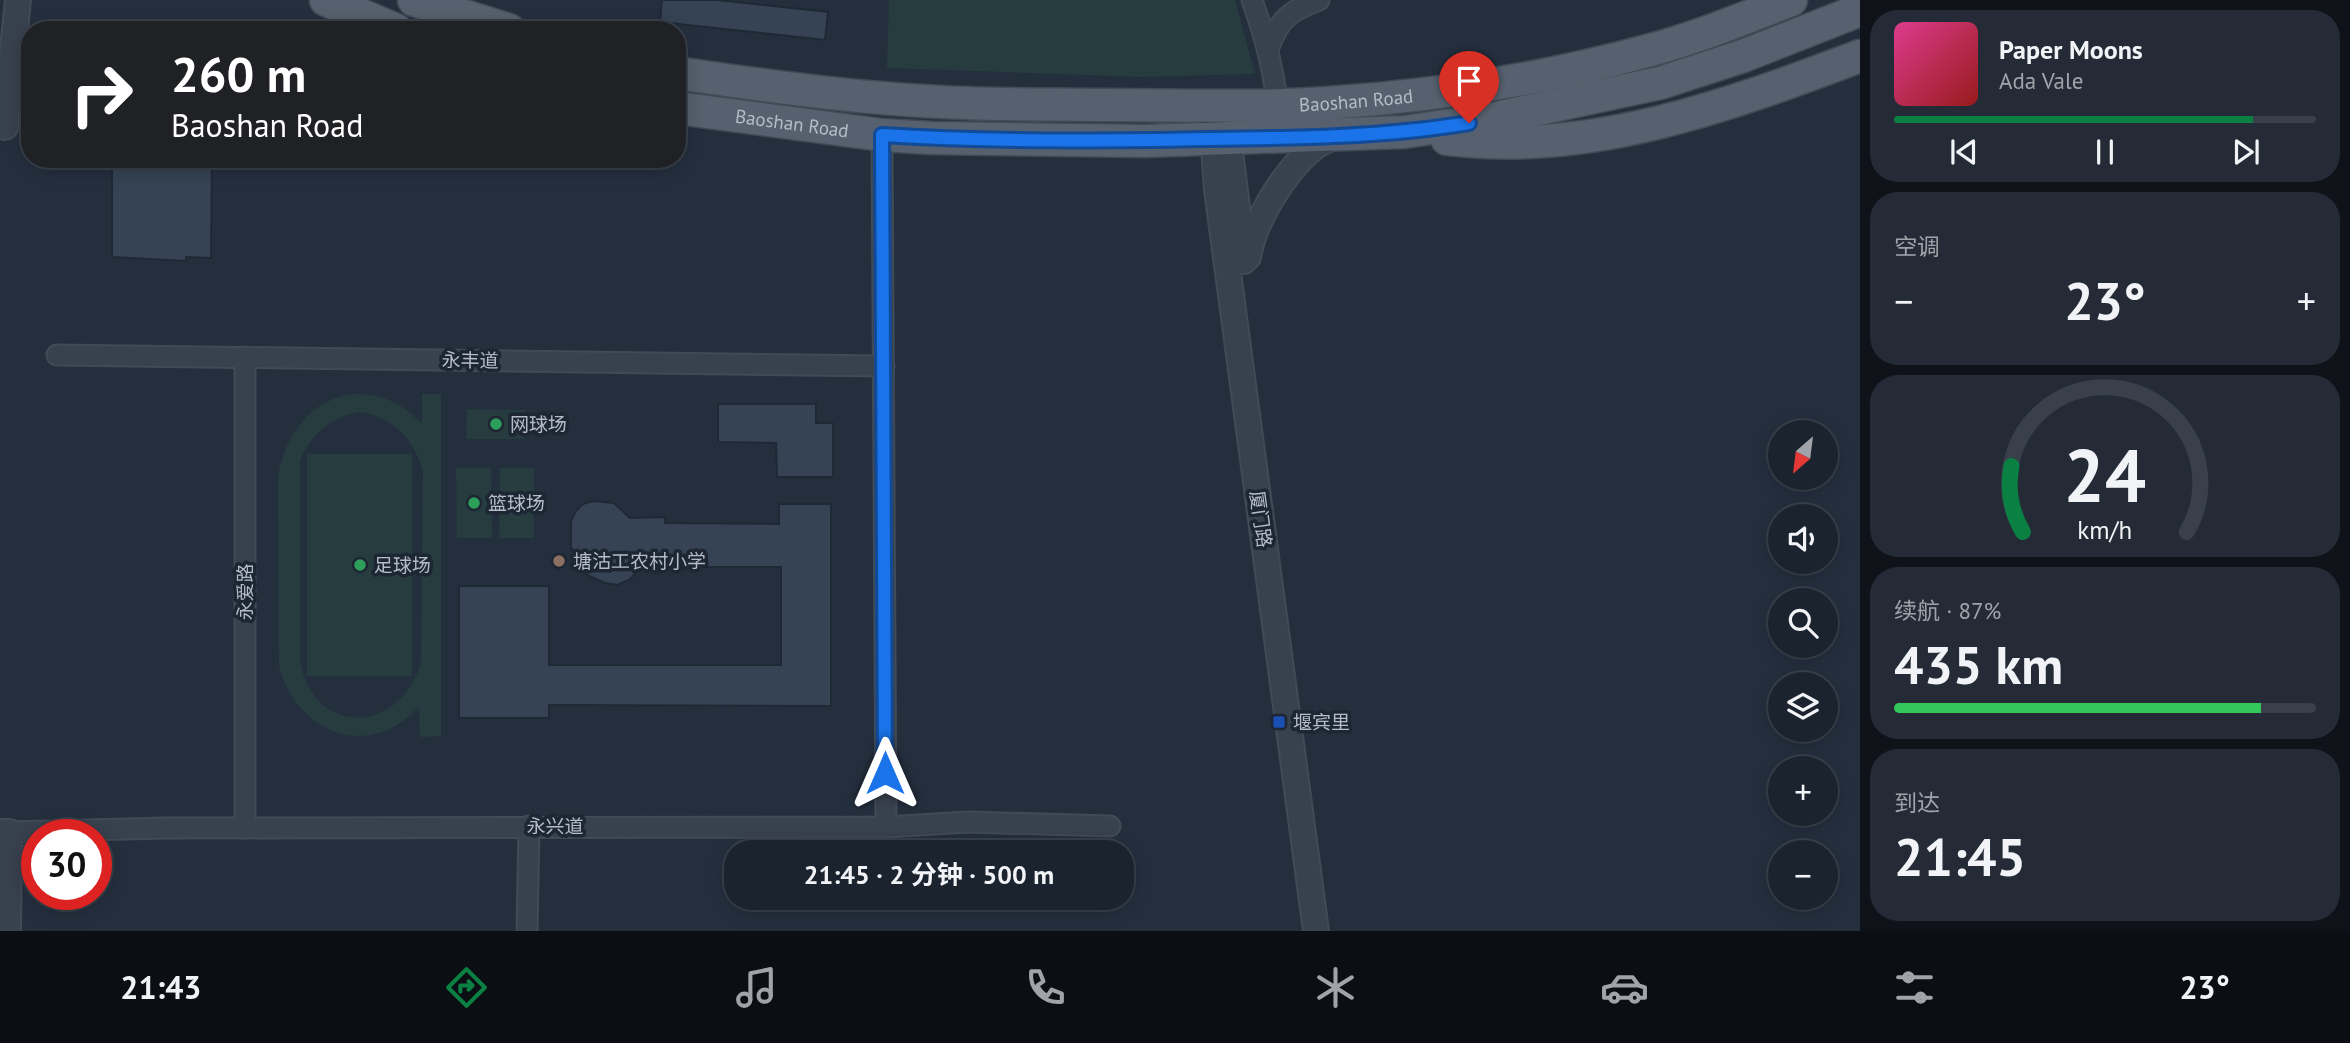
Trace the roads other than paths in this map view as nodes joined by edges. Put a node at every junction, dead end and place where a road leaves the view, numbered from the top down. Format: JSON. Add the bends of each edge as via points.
{"nodes":[{"id":1,"x":18,"y":0,"type":"edge"},
{"id":2,"x":326,"y":0,"type":"edge"},
{"id":3,"x":414,"y":0,"type":"edge"},
{"id":4,"x":1252,"y":0,"type":"edge"},
{"id":5,"x":1319,"y":0,"type":"edge"},
{"id":6,"x":1791,"y":0,"type":"edge"},
{"id":7,"x":1860,"y":10,"type":"edge"},
{"id":8,"x":375,"y":21,"type":"edge"},
{"id":9,"x":480,"y":21,"type":"edge"},
{"id":10,"x":1269,"y":47,"type":"junction"},
{"id":11,"x":1860,"y":55,"type":"edge"},
{"id":12,"x":686,"y":74,"type":"edge"},
{"id":13,"x":1277,"y":105,"type":"junction"},
{"id":14,"x":1219,"y":106,"type":"junction"},
{"id":15,"x":686,"y":109,"type":"edge"},
{"id":16,"x":5,"y":127,"type":"dead end"},
{"id":17,"x":1404,"y":132,"type":"junction"},
{"id":18,"x":882,"y":135,"type":"junction"},
{"id":19,"x":1339,"y":136,"type":"junction"},
{"id":20,"x":1280,"y":137,"type":"junction"},
{"id":21,"x":1220,"y":139,"type":"junction"},
{"id":22,"x":1245,"y":275,"type":"junction"},
{"id":23,"x":57,"y":355,"type":"dead end"},
{"id":24,"x":245,"y":357,"type":"junction"},
{"id":25,"x":884,"y":366,"type":"junction"},
{"id":26,"x":528,"y":826,"type":"junction"},
{"id":27,"x":1110,"y":826,"type":"dead end"},
{"id":28,"x":886,"y":827,"type":"junction"},
{"id":29,"x":245,"y":828,"type":"junction"},
{"id":30,"x":4,"y":832,"type":"edge"},
{"id":31,"x":8,"y":931,"type":"edge"},
{"id":32,"x":527,"y":931,"type":"edge"},
{"id":33,"x":1316,"y":931,"type":"edge"},
{"id":34,"x":1332,"y":931,"type":"edge"}],
"edges":[{"from":1,"to":16,"type":"street"},
{"from":2,"to":8,"type":"main road"},
{"from":3,"to":9,"type":"main road"},
{"from":4,"to":10,"type":"street"},
{"from":5,"to":10,"type":"street","via":[[1278,25]]},
{"from":6,"to":13,"type":"main road","name":"Baoshan Road","via":[[1648,51],[1488,84]]},
{"from":7,"to":17,"type":"main road","name":"Baoshan Road","via":[[1743,57],[1660,83],[1492,119]]},
{"from":10,"to":13,"type":"street"},
{"from":11,"to":17,"type":"main road","via":[[1711,108],[1569,139],[1518,144]]},
{"from":12,"to":14,"type":"main road","name":"Baoshan Road","via":[[856,96],[965,103]]},
{"from":13,"to":14,"type":"main road","name":"Baoshan Road"},
{"from":13,"to":20,"type":"street"},
{"from":14,"to":21,"type":"street","name":"厦门路"},
{"from":15,"to":18,"type":"main road","name":"Baoshan Road"},
{"from":17,"to":19,"type":"main road","name":"Baoshan Road"},
{"from":18,"to":21,"type":"main road","name":"Baoshan Road","via":[[1057,141]]},
{"from":18,"to":25,"type":"street"},
{"from":19,"to":20,"type":"main road","name":"Baoshan Road"},
{"from":19,"to":22,"type":"street","via":[[1313,148],[1275,196],[1252,239]]},
{"from":20,"to":21,"type":"main road","name":"Baoshan Road"},
{"from":21,"to":22,"type":"street","name":"厦门路"},
{"from":21,"to":33,"type":"street","name":"厦门路","via":[[1219,203]]},
{"from":22,"to":34,"type":"street","name":"厦门路"},
{"from":23,"to":24,"type":"street","name":"永丰道"},
{"from":24,"to":25,"type":"street","name":"永丰道"},
{"from":24,"to":29,"type":"street","name":"永爱路"},
{"from":25,"to":28,"type":"street"},
{"from":26,"to":28,"type":"street","name":"永兴道"},
{"from":26,"to":29,"type":"street","name":"永兴道"},
{"from":26,"to":32,"type":"street"},
{"from":27,"to":28,"type":"street","name":"永兴道","via":[[968,822]]},
{"from":29,"to":30,"type":"street","name":"永兴道"},
{"from":30,"to":31,"type":"street"}]}
